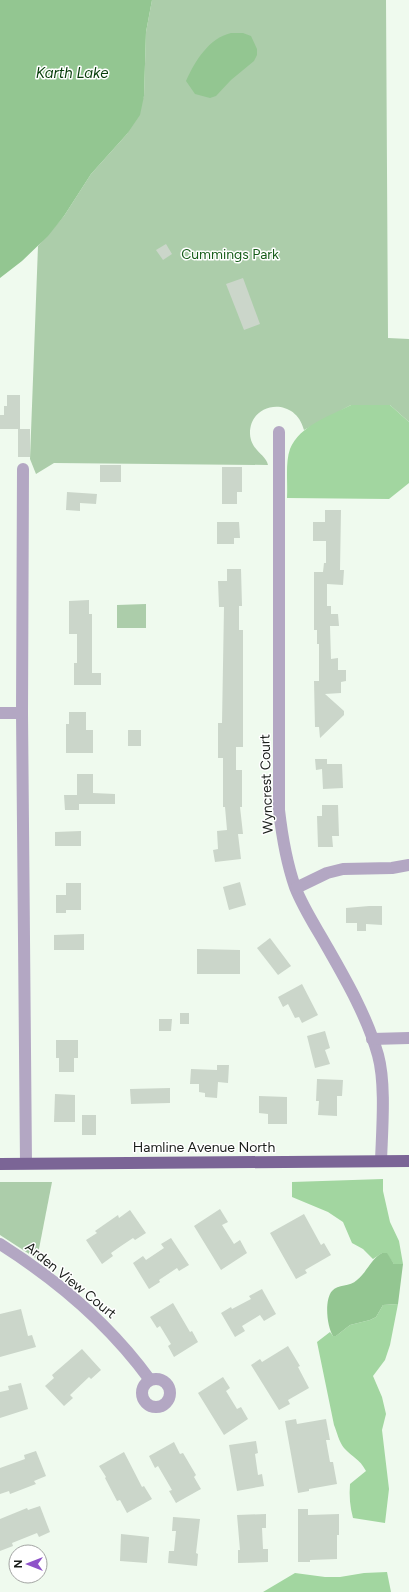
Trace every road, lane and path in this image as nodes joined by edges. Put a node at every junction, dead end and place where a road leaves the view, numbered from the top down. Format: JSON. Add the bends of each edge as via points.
{"nodes":[{"id":1,"x":279,"y":432,"type":"dead end"},
{"id":2,"x":24,"y":469,"type":"dead end"},
{"id":3,"x":0,"y":713,"type":"edge"},
{"id":4,"x":22,"y":713,"type":"junction"},
{"id":5,"x":409,"y":865,"type":"edge"},
{"id":6,"x":296,"y":888,"type":"junction"},
{"id":7,"x":372,"y":1038,"type":"junction"},
{"id":8,"x":409,"y":1038,"type":"edge"},
{"id":9,"x":382,"y":1161,"type":"junction"},
{"id":10,"x":409,"y":1161,"type":"edge"},
{"id":11,"x":26,"y":1163,"type":"junction"},
{"id":12,"x":0,"y":1164,"type":"edge"},
{"id":13,"x":0,"y":1244,"type":"edge"},
{"id":14,"x":150,"y":1380,"type":"dead end"}],
"edges":[{"from":1,"to":6,"type":"street","name":"Wyncrest Court","via":[[279,810],[282,841]]},
{"from":2,"to":4,"type":"street"},
{"from":3,"to":4,"type":"street"},
{"from":4,"to":11,"type":"street"},
{"from":5,"to":6,"type":"street","via":[[343,869],[327,873]]},
{"from":6,"to":7,"type":"street","name":"Wyncrest Court","via":[[362,1010]]},
{"from":7,"to":8,"type":"street"},
{"from":7,"to":9,"type":"street","name":"Wyncrest Court","via":[[382,1082]]},
{"from":9,"to":10,"type":"main road","name":"Hamline Avenue North"},
{"from":9,"to":11,"type":"main road","name":"Hamline Avenue North"},
{"from":11,"to":12,"type":"main road","name":"Hamline Avenue North"},
{"from":13,"to":14,"type":"street","name":"Arden View Court","via":[[101,1322]]}]}
